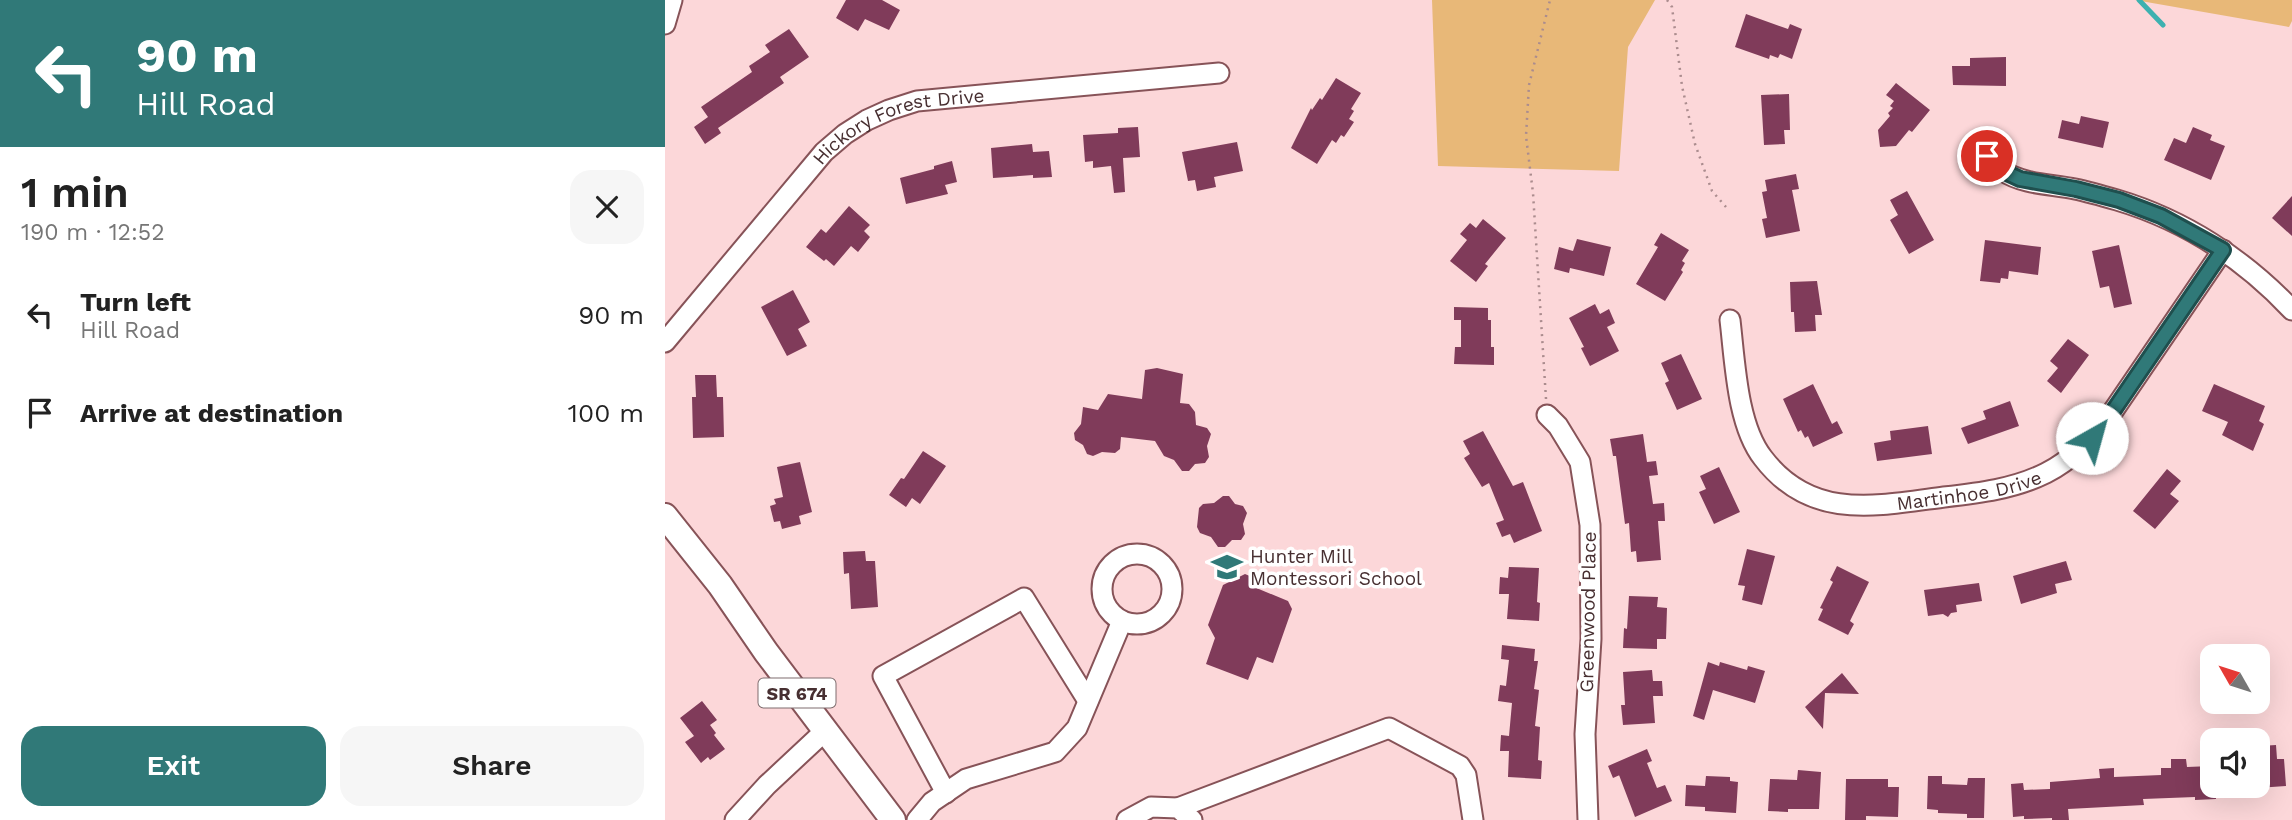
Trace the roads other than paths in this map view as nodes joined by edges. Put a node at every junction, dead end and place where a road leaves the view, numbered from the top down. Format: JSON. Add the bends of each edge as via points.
{"nodes":[{"id":1,"x":672,"y":0,"type":"edge"},
{"id":2,"x":665,"y":24,"type":"edge"},
{"id":3,"x":1219,"y":73,"type":"dead end"},
{"id":4,"x":1987,"y":156,"type":"dead end"},
{"id":5,"x":2223,"y":250,"type":"junction"},
{"id":6,"x":2292,"y":310,"type":"edge"},
{"id":7,"x":1730,"y":320,"type":"dead end"},
{"id":8,"x":667,"y":336,"type":"edge"},
{"id":9,"x":1547,"y":415,"type":"road end"},
{"id":10,"x":665,"y":516,"type":"edge"},
{"id":11,"x":1122,"y":621,"type":"dead end"},
{"id":12,"x":1088,"y":701,"type":"junction"},
{"id":13,"x":826,"y":730,"type":"junction"},
{"id":14,"x":946,"y":793,"type":"junction"},
{"id":15,"x":1185,"y":814,"type":"edge"},
{"id":16,"x":735,"y":820,"type":"edge"},
{"id":17,"x":893,"y":820,"type":"edge"},
{"id":18,"x":917,"y":820,"type":"edge"},
{"id":19,"x":1127,"y":820,"type":"edge"},
{"id":20,"x":1473,"y":820,"type":"edge"},
{"id":21,"x":1588,"y":820,"type":"edge"}],
"edges":[{"from":1,"to":2,"type":"street"},
{"from":3,"to":8,"type":"street","name":"Hickory Forest Drive","via":[[936,99],[867,120],[824,152]]},
{"from":4,"to":5,"type":"street","via":[[2020,179],[2119,200],[2161,216]]},
{"from":5,"to":6,"type":"street"},
{"from":5,"to":7,"type":"street","name":"Martinhoe Drive","via":[[2092,438],[2049,472],[1996,491],[1874,507],[1811,497],[1792,487],[1761,457],[1751,438]]},
{"from":9,"to":21,"type":"street","name":"Greenwood Place","via":[[1580,462],[1590,525],[1591,639],[1585,734]]},
{"from":10,"to":13,"type":"main road","number":"SR 674"},
{"from":11,"to":12,"type":"street"},
{"from":12,"to":14,"type":"street","via":[[1077,728],[1055,752],[966,779]]},
{"from":12,"to":14,"type":"street","via":[[1024,598],[883,676]]},
{"from":13,"to":16,"type":"street"},
{"from":13,"to":17,"type":"main road","number":"SR 674"},
{"from":14,"to":18,"type":"street"},
{"from":15,"to":19,"type":"street","via":[[1151,807]]},
{"from":15,"to":20,"type":"street","via":[[1389,728],[1460,766],[1467,775]]}]}
